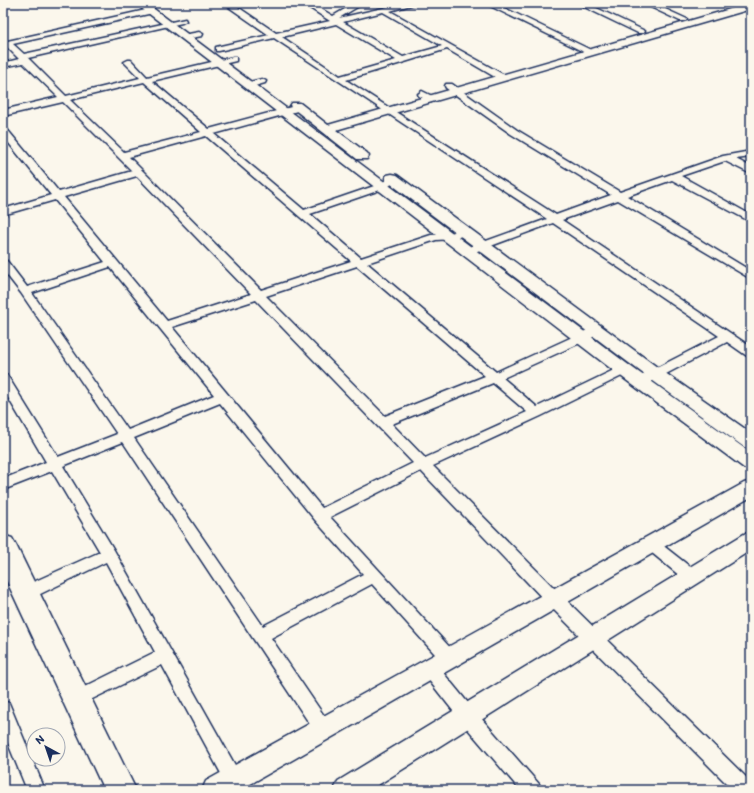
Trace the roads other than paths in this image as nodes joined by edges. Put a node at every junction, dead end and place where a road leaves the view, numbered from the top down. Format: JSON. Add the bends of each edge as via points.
{"nodes":[{"id":1,"x":227,"y":3,"type":"edge"},
{"id":2,"x":306,"y":3,"type":"edge"},
{"id":3,"x":360,"y":3,"type":"edge"},
{"id":4,"x":414,"y":3,"type":"edge"},
{"id":5,"x":488,"y":3,"type":"edge"},
{"id":6,"x":580,"y":3,"type":"edge"},
{"id":7,"x":646,"y":3,"type":"edge"},
{"id":8,"x":739,"y":3,"type":"edge"},
{"id":9,"x":146,"y":5,"type":"edge"},
{"id":10,"x":751,"y":6,"type":"edge"},
{"id":11,"x":384,"y":10,"type":"junction"},
{"id":12,"x":683,"y":19,"type":"junction"},
{"id":13,"x":335,"y":20,"type":"junction"},
{"id":14,"x":105,"y":21,"type":"junction"},
{"id":15,"x":175,"y":22,"type":"junction"},
{"id":16,"x":642,"y":31,"type":"junction"},
{"id":17,"x":120,"y":34,"type":"junction"},
{"id":18,"x":277,"y":36,"type":"junction"},
{"id":19,"x":5,"y":43,"type":"edge"},
{"id":20,"x":447,"y":47,"type":"junction"},
{"id":21,"x":587,"y":50,"type":"junction"},
{"id":22,"x":222,"y":56,"type":"junction"},
{"id":23,"x":23,"y":58,"type":"junction"},
{"id":24,"x":402,"y":60,"type":"junction"},
{"id":25,"x":128,"y":62,"type":"dead end"},
{"id":26,"x":3,"y":65,"type":"edge"},
{"id":27,"x":499,"y":76,"type":"junction"},
{"id":28,"x":145,"y":79,"type":"junction"},
{"id":29,"x":339,"y":79,"type":"junction"},
{"id":30,"x":255,"y":83,"type":"junction"},
{"id":31,"x":452,"y":89,"type":"junction"},
{"id":32,"x":64,"y":98,"type":"junction"},
{"id":33,"x":298,"y":108,"type":"junction"},
{"id":34,"x":384,"y":109,"type":"junction"},
{"id":35,"x":283,"y":112,"type":"junction"},
{"id":36,"x":3,"y":113,"type":"edge"},
{"id":37,"x":323,"y":126,"type":"junction"},
{"id":38,"x":3,"y":130,"type":"edge"},
{"id":39,"x":208,"y":133,"type":"junction"},
{"id":40,"x":354,"y":150,"type":"junction"},
{"id":41,"x":339,"y":154,"type":"junction"},
{"id":42,"x":751,"y":154,"type":"edge"},
{"id":43,"x":122,"y":156,"type":"junction"},
{"id":44,"x":726,"y":158,"type":"junction"},
{"id":45,"x":751,"y":171,"type":"edge"},
{"id":46,"x":139,"y":172,"type":"junction"},
{"id":47,"x":673,"y":176,"type":"junction"},
{"id":48,"x":388,"y":183,"type":"junction"},
{"id":49,"x":619,"y":196,"type":"junction"},
{"id":50,"x":56,"y":197,"type":"junction"},
{"id":51,"x":430,"y":205,"type":"junction"},
{"id":52,"x":415,"y":210,"type":"junction"},
{"id":53,"x":3,"y":212,"type":"edge"},
{"id":54,"x":304,"y":213,"type":"junction"},
{"id":55,"x":554,"y":219,"type":"junction"},
{"id":56,"x":751,"y":219,"type":"edge"},
{"id":57,"x":448,"y":232,"type":"junction"},
{"id":58,"x":483,"y":246,"type":"junction"},
{"id":59,"x":468,"y":251,"type":"junction"},
{"id":60,"x":358,"y":262,"type":"junction"},
{"id":61,"x":3,"y":263,"type":"edge"},
{"id":62,"x":112,"y":263,"type":"junction"},
{"id":63,"x":751,"y":276,"type":"edge"},
{"id":64,"x":540,"y":287,"type":"junction"},
{"id":65,"x":25,"y":291,"type":"junction"},
{"id":66,"x":524,"y":293,"type":"junction"},
{"id":67,"x":258,"y":294,"type":"junction"},
{"id":68,"x":164,"y":326,"type":"junction"},
{"id":69,"x":598,"y":330,"type":"junction"},
{"id":70,"x":727,"y":337,"type":"junction"},
{"id":71,"x":581,"y":338,"type":"junction"},
{"id":72,"x":749,"y":350,"type":"edge"},
{"id":73,"x":624,"y":370,"type":"junction"},
{"id":74,"x":655,"y":374,"type":"junction"},
{"id":75,"x":495,"y":377,"type":"junction"},
{"id":76,"x":3,"y":378,"type":"edge"},
{"id":77,"x":640,"y":382,"type":"junction"},
{"id":78,"x":222,"y":397,"type":"junction"},
{"id":79,"x":702,"y":407,"type":"junction"},
{"id":80,"x":536,"y":413,"type":"junction"},
{"id":81,"x":686,"y":416,"type":"junction"},
{"id":82,"x":383,"y":422,"type":"junction"},
{"id":83,"x":125,"y":436,"type":"junction"},
{"id":84,"x":751,"y":442,"type":"edge"},
{"id":85,"x":751,"y":463,"type":"edge"},
{"id":86,"x":56,"y":464,"type":"junction"},
{"id":87,"x":424,"y":464,"type":"junction"},
{"id":88,"x":3,"y":485,"type":"edge"},
{"id":89,"x":751,"y":488,"type":"edge"},
{"id":90,"x":320,"y":516,"type":"junction"},
{"id":91,"x":751,"y":540,"type":"edge"},
{"id":92,"x":651,"y":544,"type":"junction"},
{"id":93,"x":110,"y":554,"type":"junction"},
{"id":94,"x":6,"y":560,"type":"edge"},
{"id":95,"x":374,"y":575,"type":"junction"},
{"id":96,"x":692,"y":577,"type":"junction"},
{"id":97,"x":26,"y":593,"type":"junction"},
{"id":98,"x":554,"y":599,"type":"junction"},
{"id":99,"x":260,"y":636,"type":"junction"},
{"id":100,"x":594,"y":637,"type":"junction"},
{"id":101,"x":165,"y":655,"type":"junction"},
{"id":102,"x":440,"y":664,"type":"junction"},
{"id":103,"x":76,"y":698,"type":"junction"},
{"id":104,"x":3,"y":709,"type":"edge"},
{"id":105,"x":467,"y":716,"type":"junction"},
{"id":106,"x":323,"y":729,"type":"junction"},
{"id":107,"x":230,"y":786,"type":"edge"},
{"id":108,"x":118,"y":789,"type":"edge"},
{"id":109,"x":36,"y":790,"type":"edge"},
{"id":110,"x":347,"y":790,"type":"edge"},
{"id":111,"x":532,"y":790,"type":"edge"},
{"id":112,"x":746,"y":790,"type":"edge"}],
"edges":[{"from":1,"to":18,"type":"street"},
{"from":2,"to":13,"type":"street"},
{"from":3,"to":13,"type":"street"},
{"from":4,"to":11,"type":"street"},
{"from":5,"to":21,"type":"street"},
{"from":6,"to":16,"type":"street"},
{"from":7,"to":12,"type":"street"},
{"from":8,"to":12,"type":"street"},
{"from":9,"to":14,"type":"street"},
{"from":9,"to":15,"type":"street"},
{"from":10,"to":21,"type":"street"},
{"from":11,"to":13,"type":"street"},
{"from":11,"to":20,"type":"street"},
{"from":12,"to":16,"type":"street"},
{"from":13,"to":18,"type":"street"},
{"from":13,"to":24,"type":"street"},
{"from":14,"to":17,"type":"street"},
{"from":14,"to":19,"type":"street"},
{"from":15,"to":17,"type":"street"},
{"from":15,"to":22,"type":"street"},
{"from":16,"to":21,"type":"street"},
{"from":17,"to":23,"type":"street"},
{"from":18,"to":22,"type":"street"},
{"from":18,"to":29,"type":"street"},
{"from":19,"to":23,"type":"street"},
{"from":20,"to":24,"type":"street"},
{"from":20,"to":27,"type":"street"},
{"from":21,"to":27,"type":"street"},
{"from":22,"to":28,"type":"street"},
{"from":22,"to":30,"type":"street"},
{"from":23,"to":26,"type":"street"},
{"from":23,"to":32,"type":"street"},
{"from":24,"to":29,"type":"street"},
{"from":25,"to":28,"type":"street"},
{"from":27,"to":31,"type":"street"},
{"from":28,"to":32,"type":"street"},
{"from":28,"to":39,"type":"street"},
{"from":29,"to":34,"type":"street"},
{"from":30,"to":33,"type":"street"},
{"from":30,"to":35,"type":"street"},
{"from":31,"to":34,"type":"street"},
{"from":31,"to":49,"type":"street","via":[[514,132]]},
{"from":32,"to":36,"type":"street"},
{"from":32,"to":43,"type":"street"},
{"from":33,"to":35,"type":"street"},
{"from":33,"to":37,"type":"street"},
{"from":34,"to":37,"type":"street"},
{"from":34,"to":55,"type":"street"},
{"from":35,"to":39,"type":"street"},
{"from":35,"to":41,"type":"street"},
{"from":37,"to":40,"type":"street"},
{"from":38,"to":50,"type":"street"},
{"from":39,"to":43,"type":"street"},
{"from":39,"to":54,"type":"street"},
{"from":40,"to":41,"type":"street"},
{"from":40,"to":48,"type":"street"},
{"from":41,"to":48,"type":"street"},
{"from":42,"to":44,"type":"street"},
{"from":43,"to":46,"type":"street"},
{"from":44,"to":45,"type":"street"},
{"from":44,"to":47,"type":"street"},
{"from":46,"to":50,"type":"street"},
{"from":46,"to":67,"type":"street"},
{"from":47,"to":49,"type":"street"},
{"from":47,"to":56,"type":"street"},
{"from":48,"to":51,"type":"street"},
{"from":48,"to":52,"type":"street"},
{"from":48,"to":54,"type":"street"},
{"from":49,"to":55,"type":"street"},
{"from":49,"to":63,"type":"street"},
{"from":50,"to":53,"type":"street"},
{"from":50,"to":62,"type":"street"},
{"from":51,"to":52,"type":"street"},
{"from":51,"to":57,"type":"street"},
{"from":52,"to":57,"type":"street"},
{"from":54,"to":60,"type":"street"},
{"from":55,"to":58,"type":"street"},
{"from":55,"to":70,"type":"street"},
{"from":57,"to":58,"type":"street"},
{"from":57,"to":59,"type":"street"},
{"from":57,"to":60,"type":"street"},
{"from":58,"to":59,"type":"street"},
{"from":58,"to":64,"type":"street"},
{"from":59,"to":66,"type":"street"},
{"from":60,"to":67,"type":"street"},
{"from":60,"to":75,"type":"street"},
{"from":61,"to":65,"type":"street"},
{"from":62,"to":65,"type":"street"},
{"from":62,"to":68,"type":"street"},
{"from":64,"to":66,"type":"street"},
{"from":64,"to":69,"type":"street"},
{"from":65,"to":83,"type":"street"},
{"from":66,"to":71,"type":"street"},
{"from":67,"to":68,"type":"street"},
{"from":67,"to":82,"type":"street"},
{"from":68,"to":78,"type":"street"},
{"from":69,"to":71,"type":"street"},
{"from":69,"to":74,"type":"street"},
{"from":70,"to":72,"type":"street"},
{"from":70,"to":74,"type":"street"},
{"from":71,"to":73,"type":"street"},
{"from":71,"to":75,"type":"street"},
{"from":73,"to":77,"type":"street"},
{"from":73,"to":80,"type":"street"},
{"from":74,"to":77,"type":"street"},
{"from":74,"to":79,"type":"street"},
{"from":75,"to":80,"type":"street"},
{"from":75,"to":82,"type":"street"},
{"from":76,"to":86,"type":"street"},
{"from":77,"to":81,"type":"street"},
{"from":78,"to":83,"type":"street"},
{"from":78,"to":90,"type":"street"},
{"from":79,"to":81,"type":"street"},
{"from":79,"to":84,"type":"street"},
{"from":80,"to":87,"type":"street"},
{"from":81,"to":85,"type":"street"},
{"from":82,"to":87,"type":"street"},
{"from":83,"to":86,"type":"street"},
{"from":83,"to":99,"type":"street"},
{"from":86,"to":88,"type":"street"},
{"from":86,"to":93,"type":"street"},
{"from":87,"to":90,"type":"street"},
{"from":87,"to":98,"type":"street"},
{"from":89,"to":92,"type":"street"},
{"from":90,"to":95,"type":"street"},
{"from":91,"to":96,"type":"street"},
{"from":92,"to":96,"type":"street"},
{"from":92,"to":98,"type":"street"},
{"from":93,"to":97,"type":"street"},
{"from":93,"to":101,"type":"street"},
{"from":94,"to":97,"type":"highway"},
{"from":95,"to":99,"type":"street"},
{"from":95,"to":102,"type":"street"},
{"from":96,"to":100,"type":"street"},
{"from":97,"to":103,"type":"highway"},
{"from":98,"to":100,"type":"street"},
{"from":98,"to":102,"type":"street"},
{"from":99,"to":106,"type":"street"},
{"from":100,"to":105,"type":"street"},
{"from":100,"to":112,"type":"street"},
{"from":101,"to":103,"type":"street"},
{"from":101,"to":107,"type":"street"},
{"from":102,"to":105,"type":"street"},
{"from":102,"to":106,"type":"street"},
{"from":103,"to":108,"type":"highway"},
{"from":104,"to":109,"type":"street"},
{"from":105,"to":110,"type":"street"},
{"from":105,"to":111,"type":"street"},
{"from":106,"to":107,"type":"street"}]}
